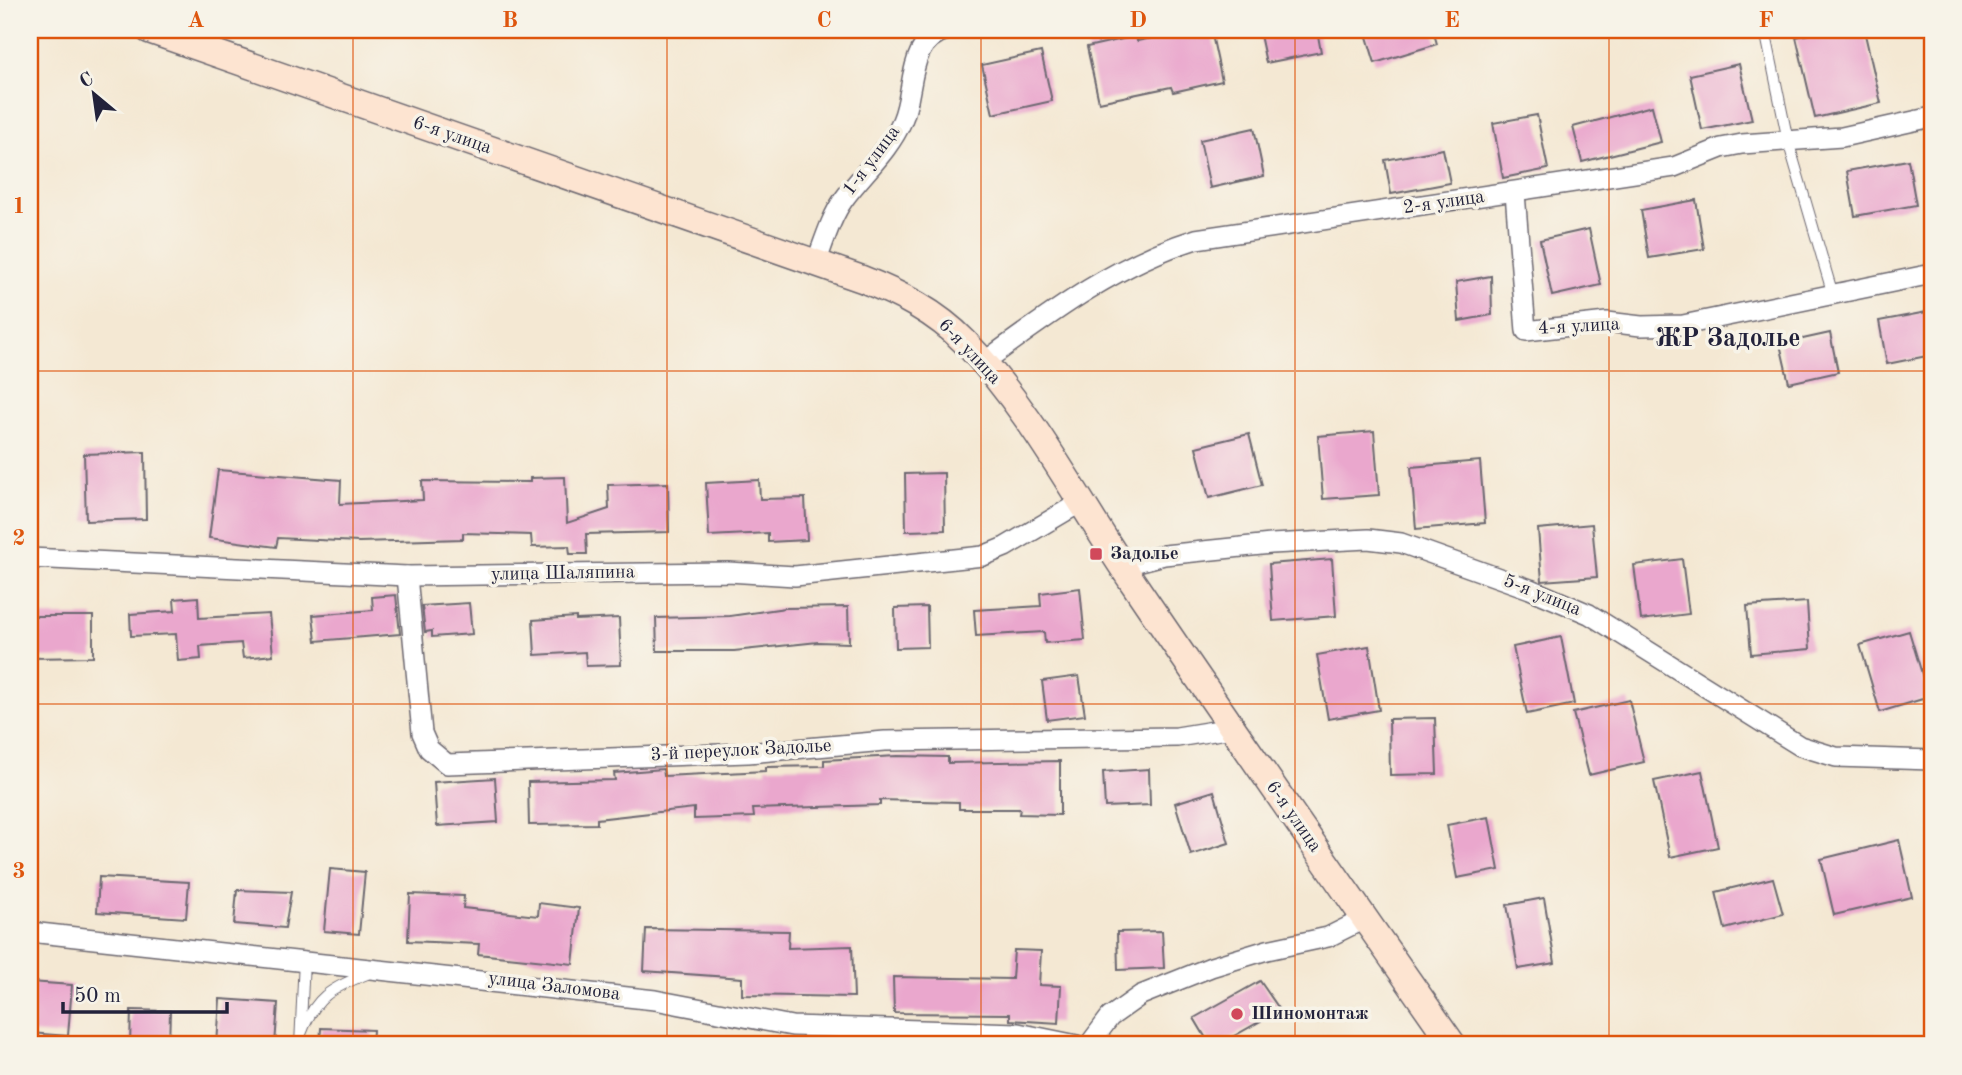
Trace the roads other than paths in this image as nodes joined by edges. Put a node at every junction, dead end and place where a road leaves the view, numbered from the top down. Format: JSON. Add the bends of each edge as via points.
{"nodes":[{"id":1,"x":149,"y":30,"type":"edge"},
{"id":2,"x":947,"y":30,"type":"edge"},
{"id":3,"x":1765,"y":30,"type":"edge"},
{"id":4,"x":1932,"y":117,"type":"edge"},
{"id":5,"x":1788,"y":141,"type":"junction"},
{"id":6,"x":1515,"y":193,"type":"junction"},
{"id":7,"x":816,"y":263,"type":"junction"},
{"id":8,"x":1932,"y":274,"type":"edge"},
{"id":9,"x":1833,"y":295,"type":"junction"},
{"id":10,"x":984,"y":362,"type":"junction"},
{"id":11,"x":1081,"y":502,"type":"junction"},
{"id":12,"x":30,"y":558,"type":"edge"},
{"id":13,"x":1121,"y":566,"type":"junction"},
{"id":14,"x":407,"y":576,"type":"junction"},
{"id":15,"x":1231,"y":729,"type":"junction"},
{"id":16,"x":1932,"y":760,"type":"edge"},
{"id":17,"x":1364,"y":919,"type":"junction"},
{"id":18,"x":30,"y":932,"type":"edge"},
{"id":19,"x":304,"y":960,"type":"junction"},
{"id":20,"x":381,"y":968,"type":"junction"},
{"id":21,"x":300,"y":1040,"type":"edge"},
{"id":22,"x":1077,"y":1045,"type":"edge"},
{"id":23,"x":1089,"y":1045,"type":"edge"},
{"id":24,"x":1453,"y":1045,"type":"edge"}],
"edges":[{"from":1,"to":7,"type":"street","name":"6-я улица"},
{"from":2,"to":7,"type":"street","name":"1-я улица","via":[[926,40],[917,57],[902,120],[885,150],[842,201]]},
{"from":3,"to":5,"type":"lane"},
{"from":4,"to":5,"type":"street","name":"2-я улица","via":[[1842,138]]},
{"from":5,"to":6,"type":"street","name":"2-я улица","via":[[1721,148],[1674,167]]},
{"from":5,"to":9,"type":"lane"},
{"from":6,"to":9,"type":"street","name":"4-я улица","via":[[1527,331],[1607,322],[1683,325]]},
{"from":6,"to":10,"type":"street","name":"2-я улица","via":[[1196,239],[1163,249],[1108,276]]},
{"from":7,"to":10,"type":"street","name":"6-я улица","via":[[893,291],[920,306],[945,323]]},
{"from":8,"to":9,"type":"street","name":"4-я улица"},
{"from":10,"to":11,"type":"street","name":"6-я улица"},
{"from":11,"to":13,"type":"street","name":"6-я улица"},
{"from":11,"to":14,"type":"street","name":"улица Шаляпина","via":[[983,555],[872,568],[795,576],[728,572]]},
{"from":12,"to":14,"type":"street","name":"улица Шаляпина"},
{"from":13,"to":15,"type":"street","name":"6-я улица"},
{"from":13,"to":16,"type":"street","name":"5-я улица","via":[[1164,555],[1271,544],[1368,539],[1401,543],[1589,614],[1800,746],[1836,757]]},
{"from":14,"to":15,"type":"street","name":"3-й переулок Задолье","via":[[422,733],[429,749],[447,764],[748,753],[885,741],[1177,737]]},
{"from":15,"to":17,"type":"street","name":"6-я улица"},
{"from":17,"to":23,"type":"street","via":[[1328,937],[1211,967],[1141,995],[1110,1017]]},
{"from":17,"to":24,"type":"street","name":"6-я улица"},
{"from":18,"to":19,"type":"street","name":"улица Заломова"},
{"from":19,"to":20,"type":"street","name":"улица Заломова"},
{"from":19,"to":21,"type":"lane"},
{"from":20,"to":21,"type":"lane","via":[[326,994],[310,1010]]},
{"from":20,"to":22,"type":"street","name":"улица Заломова","via":[[655,1000],[792,1026],[1018,1033]]}]}
